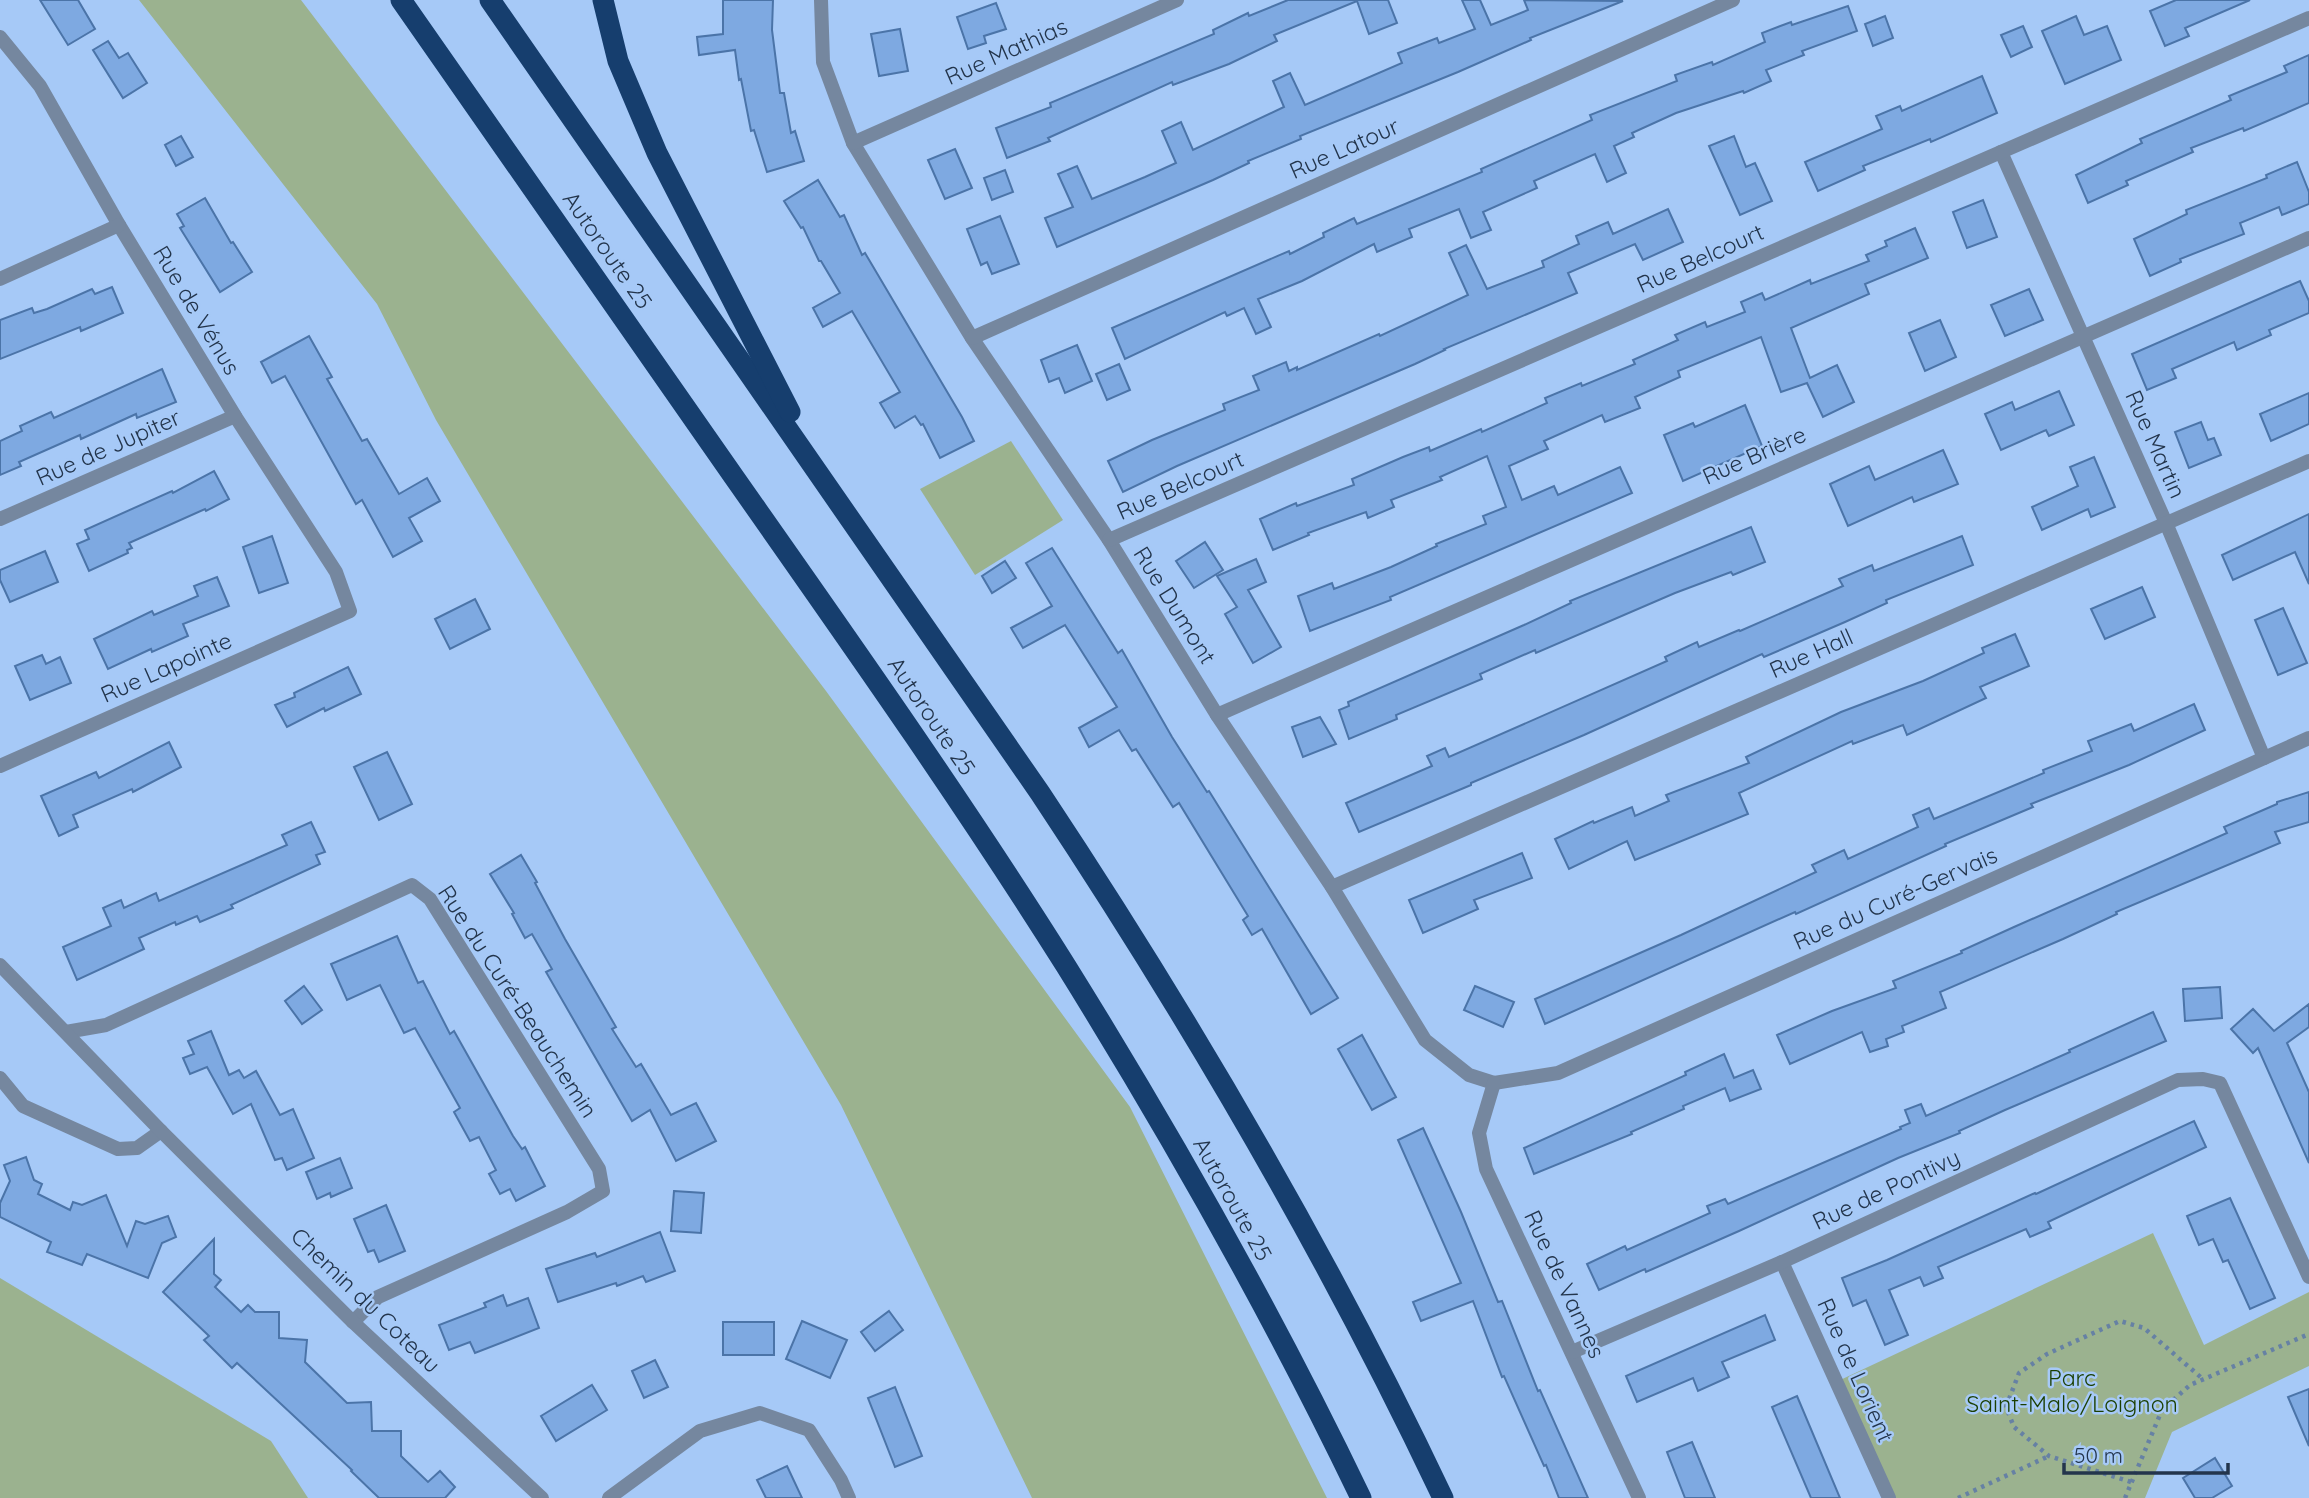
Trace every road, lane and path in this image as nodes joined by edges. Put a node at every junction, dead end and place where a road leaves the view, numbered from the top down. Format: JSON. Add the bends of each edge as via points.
{"nodes":[{"id":1,"x":401,"y":0,"type":"edge"},
{"id":2,"x":490,"y":0,"type":"edge"},
{"id":3,"x":603,"y":0,"type":"edge"},
{"id":4,"x":821,"y":0,"type":"edge"},
{"id":5,"x":1177,"y":0,"type":"edge"},
{"id":6,"x":1734,"y":0,"type":"edge"},
{"id":7,"x":2309,"y":18,"type":"edge"},
{"id":8,"x":0,"y":37,"type":"edge"},
{"id":9,"x":853,"y":143,"type":"junction"},
{"id":10,"x":2001,"y":152,"type":"junction"},
{"id":11,"x":119,"y":225,"type":"junction"},
{"id":12,"x":2309,"y":238,"type":"edge"},
{"id":13,"x":0,"y":279,"type":"edge"},
{"id":14,"x":2084,"y":336,"type":"junction"},
{"id":15,"x":972,"y":338,"type":"junction"},
{"id":16,"x":235,"y":416,"type":"junction"},
{"id":17,"x":2309,"y":461,"type":"edge"},
{"id":18,"x":833,"y":494,"type":"junction"},
{"id":19,"x":0,"y":519,"type":"edge"},
{"id":20,"x":2166,"y":523,"type":"junction"},
{"id":21,"x":1109,"y":540,"type":"junction"},
{"id":22,"x":350,"y":611,"type":"joint"},
{"id":23,"x":1217,"y":715,"type":"junction"},
{"id":24,"x":2309,"y":738,"type":"edge"},
{"id":25,"x":2264,"y":758,"type":"junction"},
{"id":26,"x":0,"y":766,"type":"edge"},
{"id":27,"x":1332,"y":887,"type":"junction"},
{"id":28,"x":0,"y":965,"type":"edge"},
{"id":29,"x":66,"y":1032,"type":"junction"},
{"id":30,"x":0,"y":1078,"type":"edge"},
{"id":31,"x":1494,"y":1083,"type":"junction"},
{"id":32,"x":161,"y":1130,"type":"junction"},
{"id":33,"x":1782,"y":1262,"type":"junction"},
{"id":34,"x":2309,"y":1277,"type":"edge"},
{"id":35,"x":353,"y":1322,"type":"junction"},
{"id":36,"x":2309,"y":1334,"type":"edge"},
{"id":37,"x":1572,"y":1352,"type":"junction"},
{"id":38,"x":2204,"y":1380,"type":"junction"},
{"id":39,"x":2049,"y":1456,"type":"junction"},
{"id":40,"x":2130,"y":1482,"type":"junction"},
{"id":41,"x":542,"y":1498,"type":"edge"},
{"id":42,"x":609,"y":1498,"type":"edge"},
{"id":43,"x":849,"y":1498,"type":"edge"},
{"id":44,"x":1361,"y":1498,"type":"edge"},
{"id":45,"x":1443,"y":1498,"type":"edge"},
{"id":46,"x":1639,"y":1498,"type":"edge"},
{"id":47,"x":1889,"y":1498,"type":"edge"},
{"id":48,"x":1958,"y":1498,"type":"edge"},
{"id":49,"x":2125,"y":1498,"type":"edge"}],
"edges":[{"from":1,"to":44,"type":"highway","name":"Autoroute 25","via":[[853,646],[1026,903],[1187,1169]]},
{"from":2,"to":18,"type":"highway","name":"Autoroute 25"},
{"from":3,"to":18,"type":"highway","via":[[618,61],[657,153]]},
{"from":4,"to":9,"type":"street","name":"Rue Dumont","via":[[823,62]]},
{"from":5,"to":9,"type":"street","name":"Rue Mathias"},
{"from":6,"to":15,"type":"street","name":"Rue Latour"},
{"from":7,"to":10,"type":"street","name":"Rue Belcourt"},
{"from":8,"to":11,"type":"street","name":"Rue de Vénus","via":[[40,86]]},
{"from":9,"to":15,"type":"street","name":"Rue Dumont"},
{"from":10,"to":14,"type":"street","name":"Rue Martin"},
{"from":10,"to":21,"type":"street","name":"Rue Belcourt"},
{"from":11,"to":13,"type":"street"},
{"from":11,"to":16,"type":"street","name":"Rue de Vénus"},
{"from":12,"to":14,"type":"street","name":"Rue Brière"},
{"from":14,"to":20,"type":"street","name":"Rue Martin"},
{"from":14,"to":23,"type":"street","name":"Rue Brière"},
{"from":15,"to":21,"type":"street","name":"Rue Dumont"},
{"from":16,"to":19,"type":"street","name":"Rue de Jupiter"},
{"from":16,"to":22,"type":"street","name":"Rue de Vénus","via":[[336,572]]},
{"from":17,"to":20,"type":"street","name":"Rue Hall"},
{"from":18,"to":45,"type":"highway","name":"Autoroute 25","via":[[1074,843],[1170,994],[1313,1244]]},
{"from":20,"to":25,"type":"street","name":"Rue Martin"},
{"from":20,"to":27,"type":"street","name":"Rue Hall"},
{"from":21,"to":23,"type":"street","name":"Rue Dumont"},
{"from":22,"to":26,"type":"street","name":"Rue Lapointe"},
{"from":23,"to":27,"type":"street","name":"Rue Dumont"},
{"from":24,"to":25,"type":"street","name":"Rue du Curé-Gervais"},
{"from":25,"to":31,"type":"street","name":"Rue du Curé-Gervais","via":[[1558,1073]]},
{"from":27,"to":31,"type":"street","name":"Rue Dumont","via":[[1425,1040],[1469,1075]]},
{"from":28,"to":29,"type":"street","name":"Chemin du Coteau"},
{"from":29,"to":32,"type":"street","name":"Chemin du Coteau"},
{"from":29,"to":35,"type":"street","name":"Rue du Curé-Beauchemin","via":[[106,1025],[412,885],[430,899],[599,1169],[603,1191],[567,1212],[378,1297]]},
{"from":30,"to":32,"type":"street","via":[[23,1106],[118,1149],[137,1148]]},
{"from":31,"to":37,"type":"street","name":"Rue de Vannes","via":[[1479,1133],[1486,1170]]},
{"from":32,"to":35,"type":"street","name":"Chemin du Coteau"},
{"from":33,"to":34,"type":"street","name":"Rue de Pontivy","via":[[2178,1080],[2203,1079],[2220,1083]]},
{"from":33,"to":37,"type":"street","name":"Rue de Pontivy"},
{"from":33,"to":47,"type":"street","name":"Rue de Lorient"},
{"from":35,"to":41,"type":"street","name":"Chemin du Coteau"},
{"from":36,"to":38,"type":"path"},
{"from":37,"to":46,"type":"street","name":"Rue de Vannes"},
{"from":38,"to":39,"type":"path","via":[[2144,1328],[2120,1321],[2047,1354],[2019,1373],[2007,1406],[2014,1427]]},
{"from":38,"to":40,"type":"path","via":[[2190,1385],[2162,1410]]},
{"from":39,"to":40,"type":"path"},
{"from":39,"to":48,"type":"path"},
{"from":40,"to":49,"type":"path"},
{"from":42,"to":43,"type":"street","via":[[700,1431],[760,1413],[809,1430]]}]}
